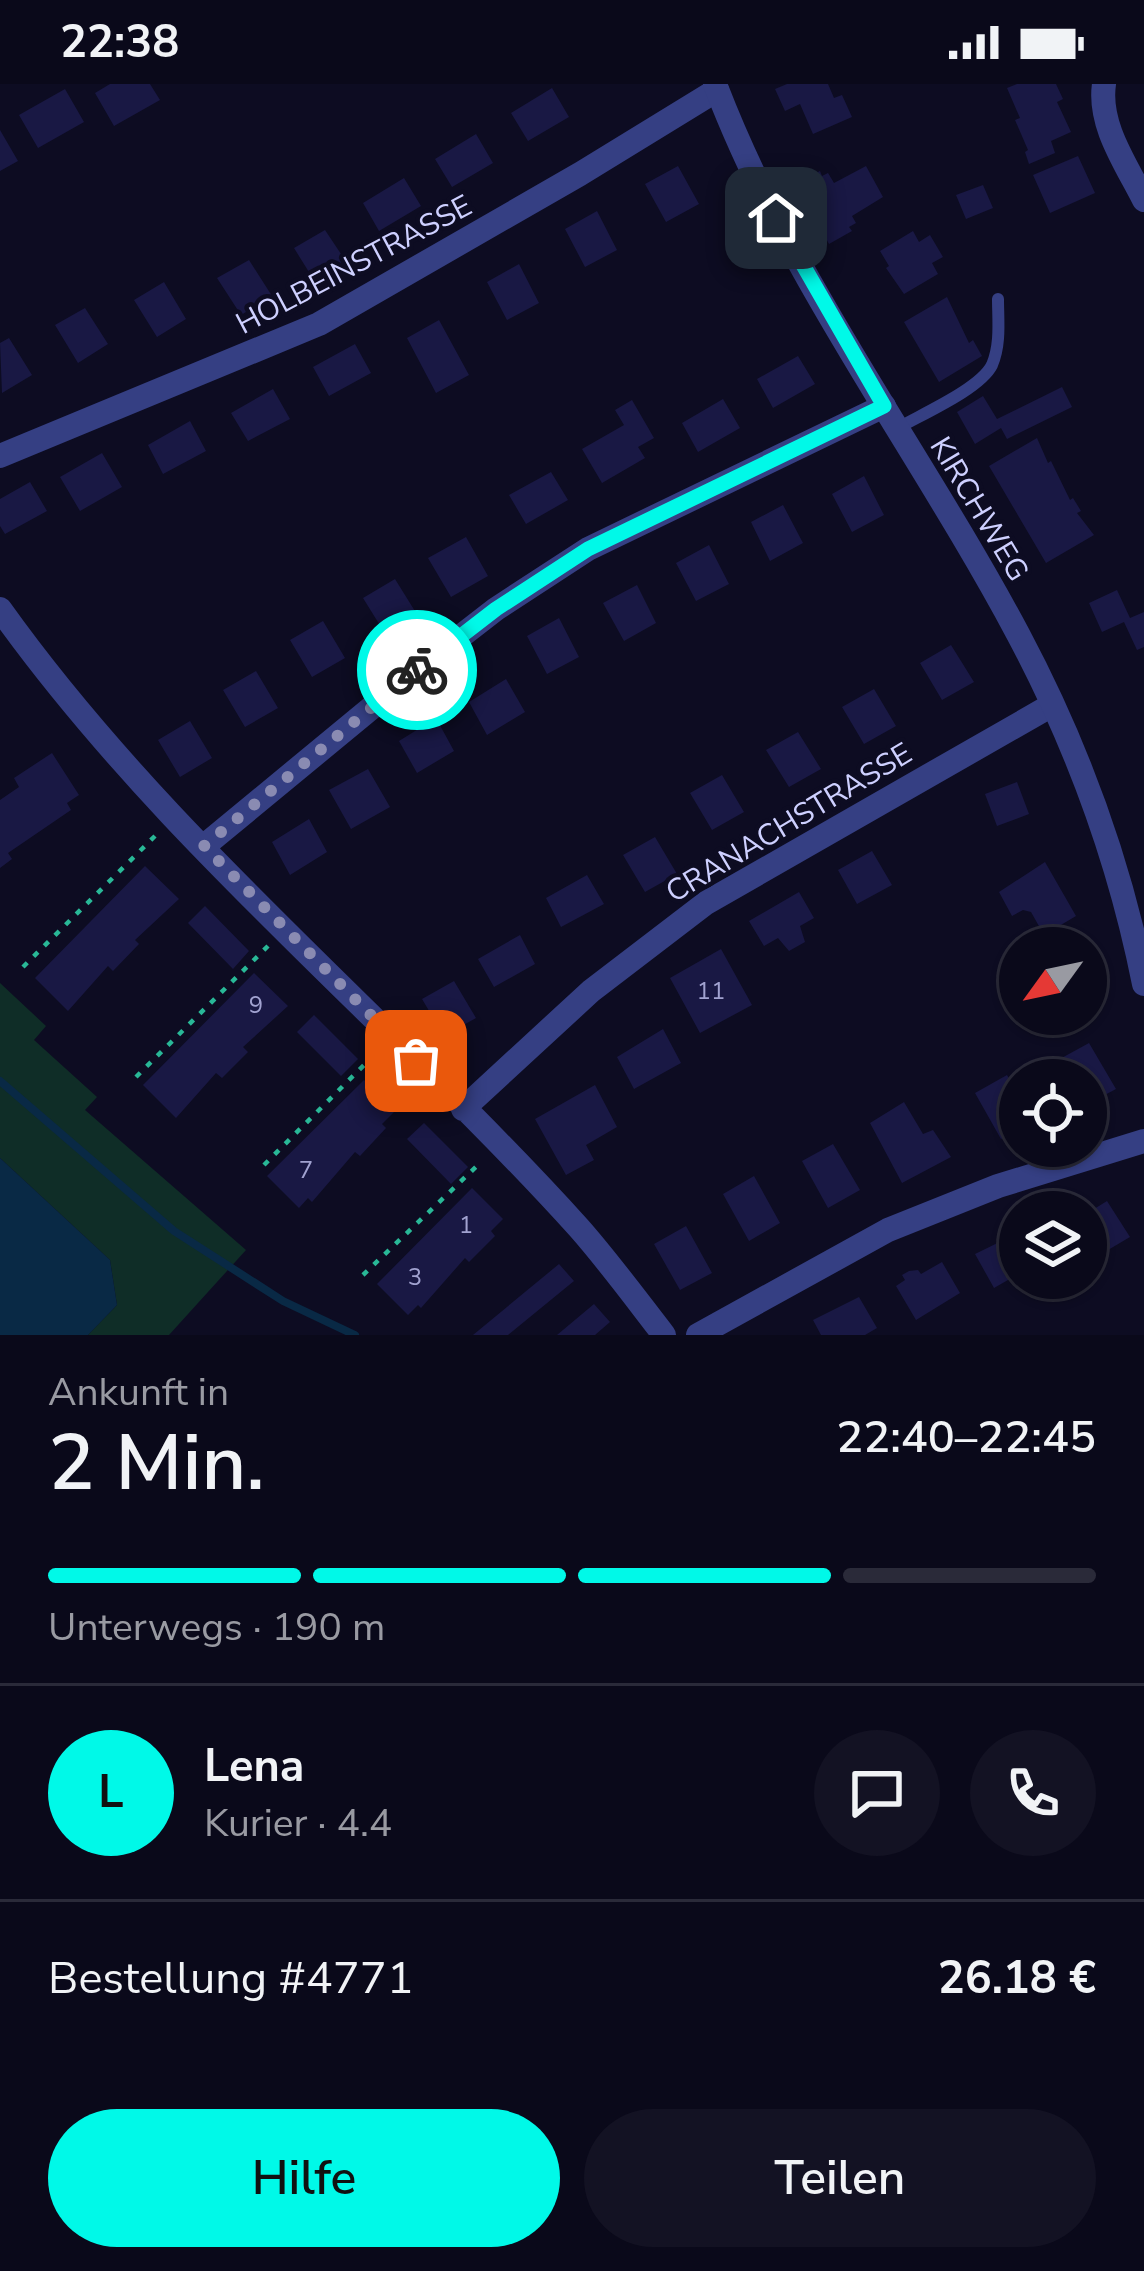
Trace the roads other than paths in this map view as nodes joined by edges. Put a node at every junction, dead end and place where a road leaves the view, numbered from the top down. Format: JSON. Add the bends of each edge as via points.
{"nodes":[{"id":1,"x":1105,"y":84,"type":"edge"},
{"id":2,"x":716,"y":87,"type":"edge"},
{"id":3,"x":1144,"y":200,"type":"edge"},
{"id":4,"x":998,"y":299,"type":"dead end"},
{"id":5,"x":890,"y":417,"type":"junction"},
{"id":6,"x":0,"y":456,"type":"edge"},
{"id":7,"x":0,"y":609,"type":"edge"},
{"id":8,"x":1052,"y":705,"type":"junction"},
{"id":9,"x":204,"y":846,"type":"junction"},
{"id":10,"x":1144,"y":984,"type":"edge"},
{"id":11,"x":463,"y":1109,"type":"junction"},
{"id":12,"x":1144,"y":1141,"type":"edge"},
{"id":13,"x":664,"y":1335,"type":"edge"},
{"id":14,"x":698,"y":1335,"type":"edge"}],
"edges":[{"from":1,"to":3,"type":"street","via":[[1108,126]]},
{"from":2,"to":5,"type":"street","name":"KIRCHWEG","via":[[798,260]]},
{"from":2,"to":6,"type":"street","name":"HOLBEINSTRASSE","via":[[319,324]]},
{"from":4,"to":5,"type":"lane","via":[[990,369],[971,386]]},
{"from":5,"to":8,"type":"street","name":"KIRCHWEG"},
{"from":5,"to":9,"type":"street","via":[[588,549],[496,609]]},
{"from":7,"to":9,"type":"street","via":[[68,699]]},
{"from":8,"to":10,"type":"street","name":"KIRCHWEG","via":[[1113,861]]},
{"from":8,"to":11,"type":"street","name":"CRANACHSTRASSE","via":[[706,903],[591,991]]},
{"from":9,"to":11,"type":"street"},
{"from":11,"to":13,"type":"street","via":[[580,1229]]},
{"from":12,"to":14,"type":"street","via":[[888,1230]]}]}
